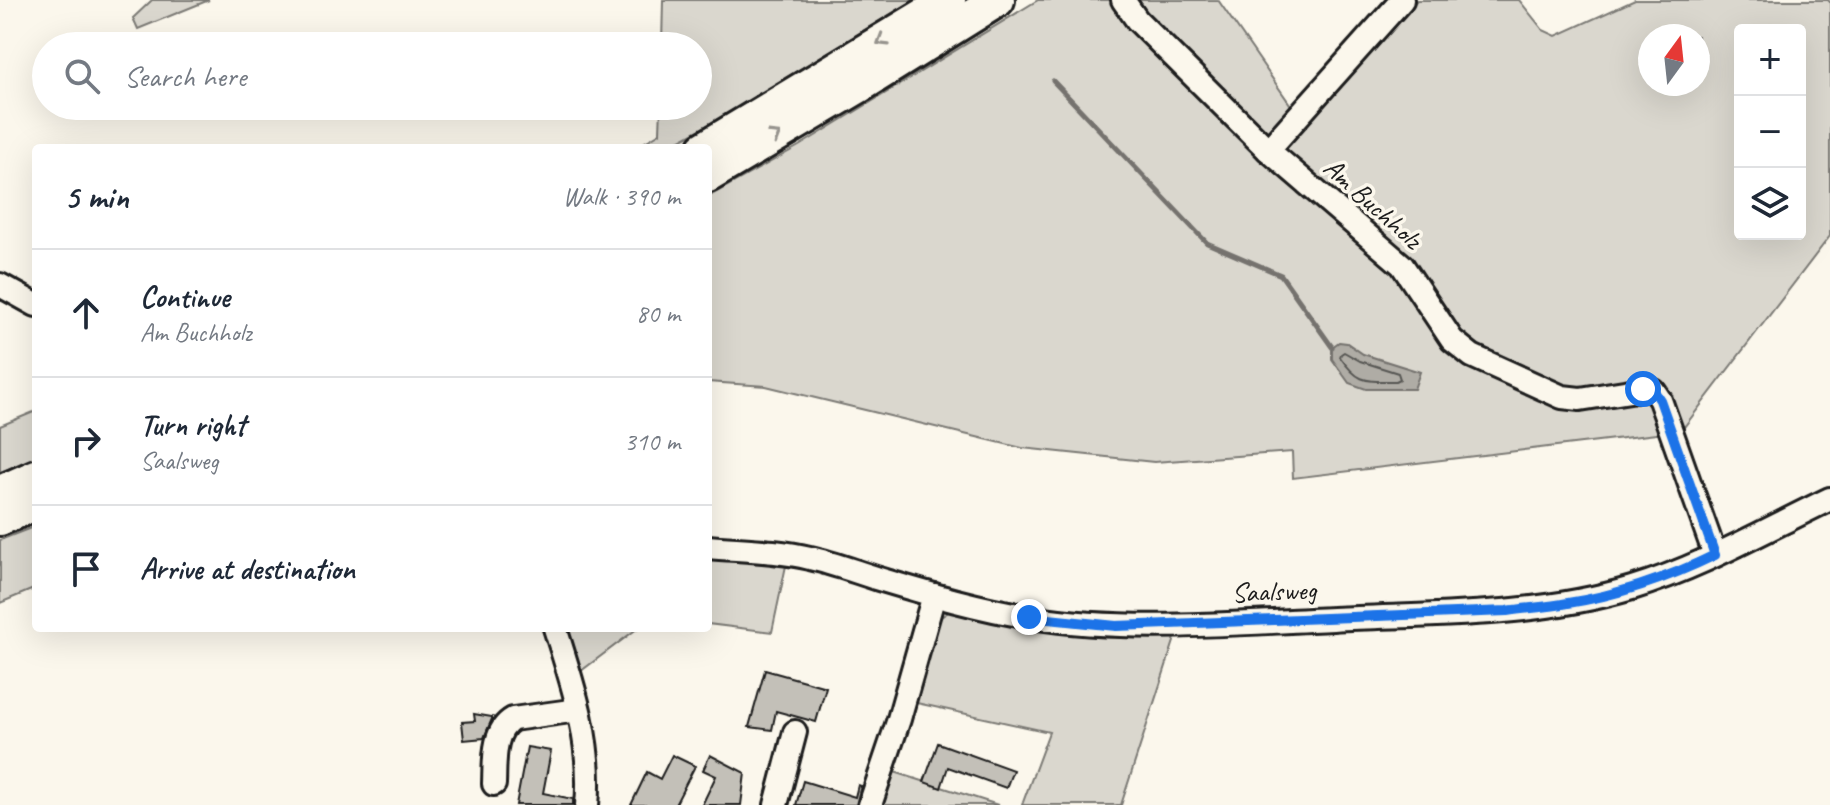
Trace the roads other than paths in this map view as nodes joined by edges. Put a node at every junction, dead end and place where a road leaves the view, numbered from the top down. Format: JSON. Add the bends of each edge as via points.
{"nodes":[{"id":1,"x":949,"y":0,"type":"edge"},
{"id":2,"x":998,"y":0,"type":"edge"},
{"id":3,"x":1123,"y":0,"type":"edge"},
{"id":4,"x":1402,"y":0,"type":"edge"},
{"id":5,"x":711,"y":144,"type":"edge"},
{"id":6,"x":1268,"y":150,"type":"junction"},
{"id":7,"x":712,"y":174,"type":"edge"},
{"id":8,"x":0,"y":285,"type":"edge"},
{"id":9,"x":32,"y":303,"type":"edge"},
{"id":10,"x":32,"y":478,"type":"edge"},
{"id":11,"x":0,"y":492,"type":"edge"},
{"id":12,"x":1830,"y":499,"type":"edge"},
{"id":13,"x":32,"y":506,"type":"edge"},
{"id":14,"x":0,"y":519,"type":"edge"},
{"id":15,"x":712,"y":547,"type":"edge"},
{"id":16,"x":1715,"y":555,"type":"junction"},
{"id":17,"x":934,"y":595,"type":"junction"},
{"id":18,"x":556,"y":632,"type":"edge"},
{"id":19,"x":578,"y":710,"type":"junction"},
{"id":20,"x":795,"y":732,"type":"dead end"},
{"id":21,"x":494,"y":784,"type":"dead end"},
{"id":22,"x":587,"y":805,"type":"edge"},
{"id":23,"x":776,"y":805,"type":"edge"},
{"id":24,"x":870,"y":805,"type":"edge"}],
"edges":[{"from":1,"to":5,"type":"highway","one_way":true},
{"from":7,"to":2,"type":"highway","one_way":true},
{"from":3,"to":6,"type":"street","name":"Am Buchholz"},
{"from":4,"to":6,"type":"street"},
{"from":6,"to":16,"type":"street","name":"Am Buchholz","via":[[1402,265],[1452,340],[1472,356],[1562,397],[1654,391]]},
{"from":8,"to":9,"type":"street"},
{"from":10,"to":11,"type":"highway"},
{"from":12,"to":16,"type":"street","name":"Saalsweg"},
{"from":13,"to":14,"type":"highway"},
{"from":15,"to":17,"type":"street","name":"Saalsweg","via":[[811,558]]},
{"from":16,"to":17,"type":"street","name":"Saalsweg","via":[[1632,588],[1507,611],[1116,626],[1029,617]]},
{"from":17,"to":24,"type":"street"},
{"from":18,"to":19,"type":"street"},
{"from":19,"to":21,"type":"street","via":[[507,722],[496,748]]},
{"from":19,"to":22,"type":"street","via":[[589,776]]},
{"from":20,"to":23,"type":"street"}]}
